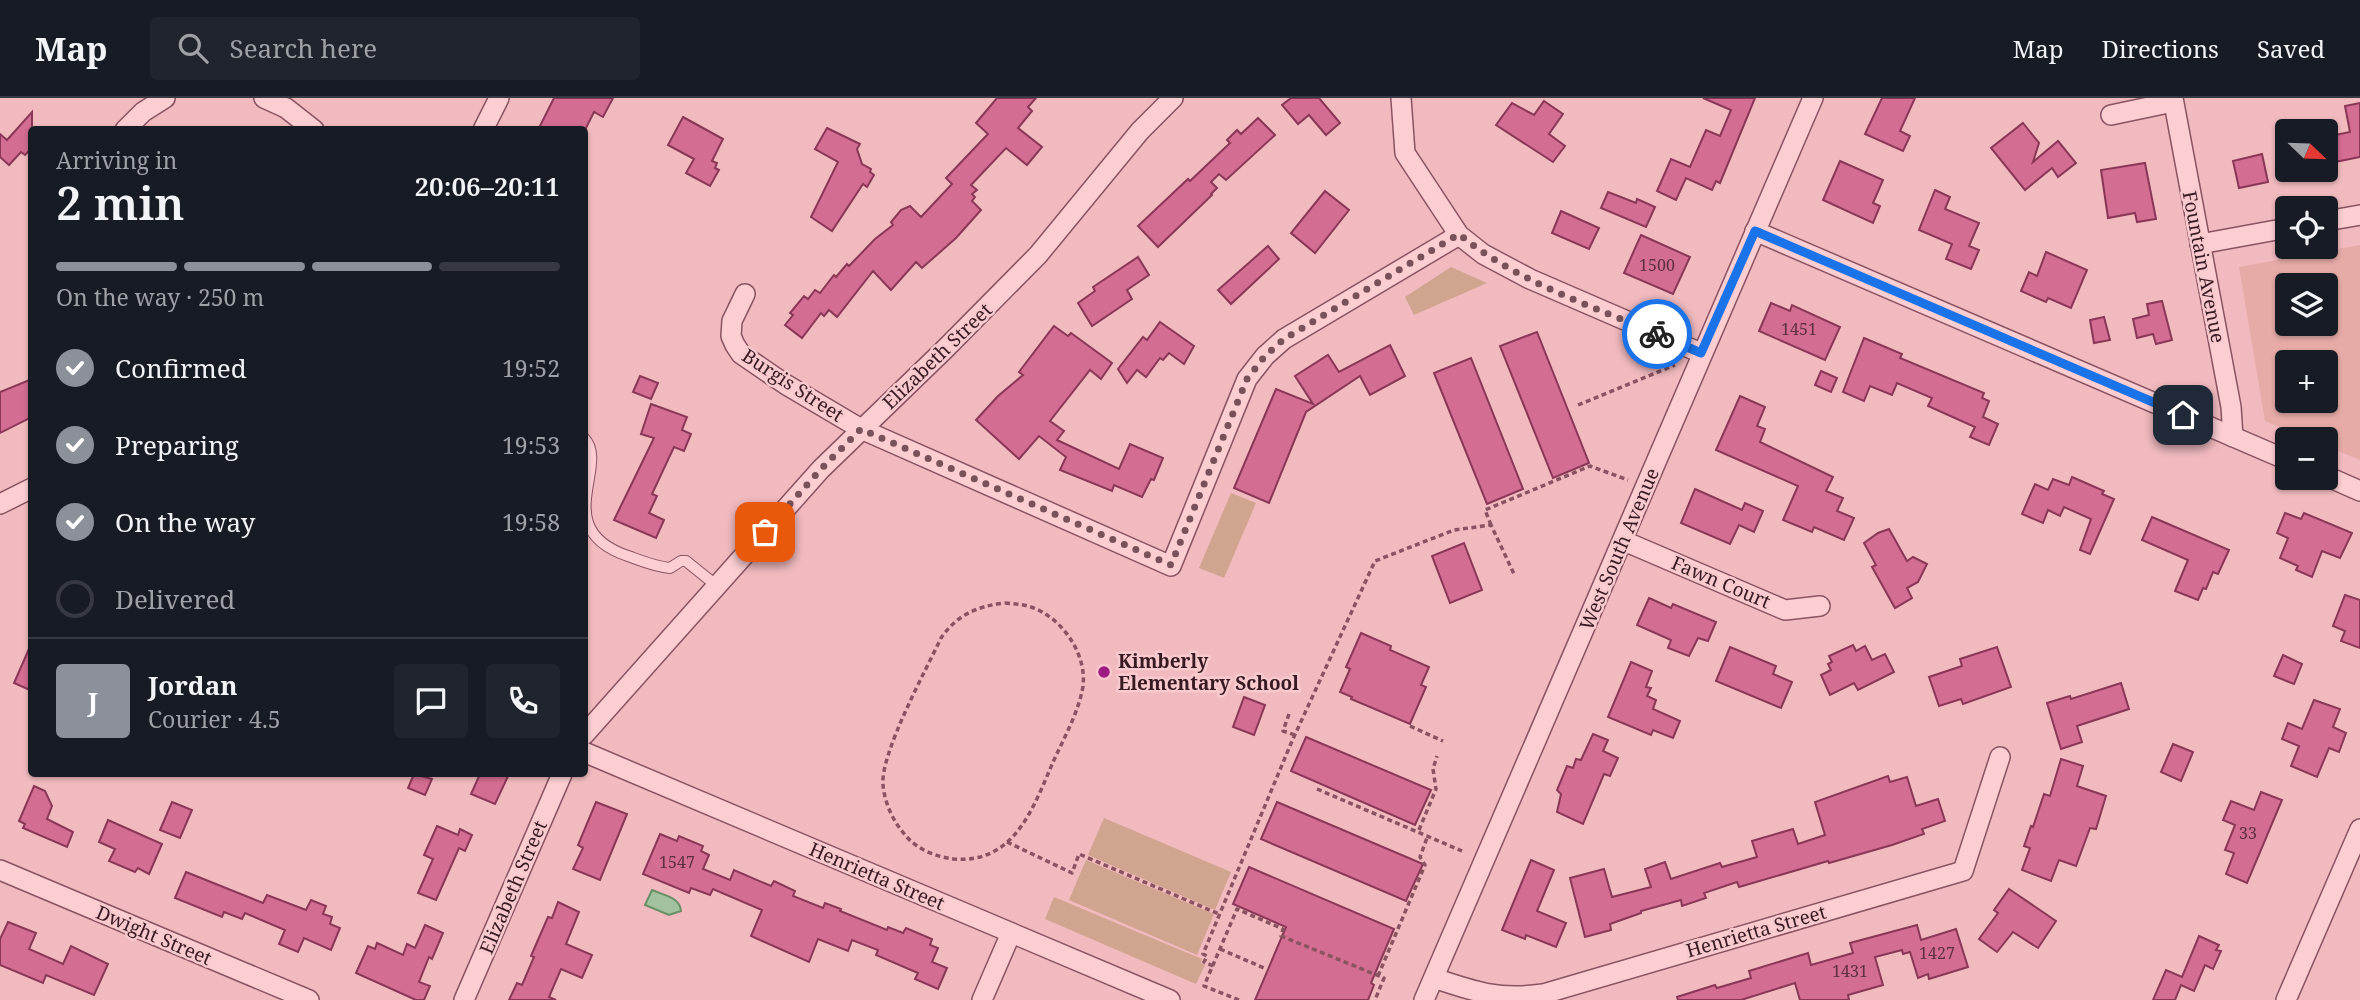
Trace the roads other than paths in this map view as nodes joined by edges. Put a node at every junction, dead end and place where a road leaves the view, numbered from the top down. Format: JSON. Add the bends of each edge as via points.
{"nodes":[{"id":1,"x":165,"y":98,"type":"edge"},
{"id":2,"x":264,"y":98,"type":"edge"},
{"id":3,"x":499,"y":98,"type":"edge"},
{"id":4,"x":1172,"y":98,"type":"edge"},
{"id":5,"x":1401,"y":98,"type":"edge"},
{"id":6,"x":1813,"y":98,"type":"edge"},
{"id":7,"x":2173,"y":100,"type":"edge"},
{"id":8,"x":2111,"y":115,"type":"dead end"},
{"id":9,"x":129,"y":126,"type":"edge"},
{"id":10,"x":309,"y":126,"type":"edge"},
{"id":11,"x":485,"y":126,"type":"edge"},
{"id":12,"x":2360,"y":215,"type":"edge"},
{"id":13,"x":2338,"y":219,"type":"edge"},
{"id":14,"x":2275,"y":230,"type":"edge"},
{"id":15,"x":1755,"y":231,"type":"junction"},
{"id":16,"x":1459,"y":234,"type":"junction"},
{"id":17,"x":2200,"y":244,"type":"junction"},
{"id":18,"x":744,"y":294,"type":"dead end"},
{"id":19,"x":1701,"y":353,"type":"junction"},
{"id":20,"x":861,"y":429,"type":"junction"},
{"id":21,"x":2233,"y":437,"type":"junction"},
{"id":22,"x":588,"y":443,"type":"edge"},
{"id":23,"x":2275,"y":455,"type":"edge"},
{"id":24,"x":588,"y":481,"type":"edge"},
{"id":25,"x":2338,"y":481,"type":"edge"},
{"id":26,"x":28,"y":490,"type":"edge"},
{"id":27,"x":2360,"y":491,"type":"edge"},
{"id":28,"x":0,"y":504,"type":"edge"},
{"id":29,"x":588,"y":520,"type":"edge"},
{"id":30,"x":1624,"y":541,"type":"junction"},
{"id":31,"x":717,"y":586,"type":"junction"},
{"id":32,"x":1820,"y":606,"type":"dead end"},
{"id":33,"x":588,"y":731,"type":"edge"},
{"id":34,"x":588,"y":754,"type":"edge"},
{"id":35,"x":2000,"y":757,"type":"dead end"},
{"id":36,"x":561,"y":777,"type":"edge"},
{"id":37,"x":2360,"y":829,"type":"edge"},
{"id":38,"x":0,"y":870,"type":"edge"},
{"id":39,"x":1011,"y":933,"type":"junction"},
{"id":40,"x":1434,"y":978,"type":"junction"},
{"id":41,"x":309,"y":1000,"type":"edge"},
{"id":42,"x":464,"y":1000,"type":"edge"},
{"id":43,"x":982,"y":1000,"type":"edge"},
{"id":44,"x":1170,"y":1000,"type":"edge"},
{"id":45,"x":1424,"y":1000,"type":"edge"},
{"id":46,"x":2286,"y":1000,"type":"edge"}],
"edges":[{"from":1,"to":9,"type":"street"},
{"from":2,"to":10,"type":"street"},
{"from":3,"to":11,"type":"street"},
{"from":4,"to":20,"type":"street","name":"Elizabeth Street","via":[[1038,255]]},
{"from":5,"to":16,"type":"street","via":[[1405,153]]},
{"from":6,"to":15,"type":"street","name":"West South Avenue"},
{"from":7,"to":8,"type":"street"},
{"from":7,"to":17,"type":"street","name":"Fountain Avenue"},
{"from":12,"to":13,"type":"street"},
{"from":14,"to":17,"type":"street"},
{"from":15,"to":19,"type":"street","name":"West South Avenue"},
{"from":15,"to":21,"type":"street"},
{"from":16,"to":19,"type":"street","via":[[1483,254],[1530,279]]},
{"from":16,"to":20,"type":"street","name":"Burgis Street","via":[[1284,339],[1265,356],[1247,379],[1171,565]]},
{"from":17,"to":21,"type":"street","name":"Fountain Avenue"},
{"from":18,"to":20,"type":"street","name":"Burgis Street","via":[[731,336],[741,354]]},
{"from":19,"to":30,"type":"street","name":"West South Avenue"},
{"from":20,"to":31,"type":"street","name":"Elizabeth Street"},
{"from":21,"to":23,"type":"street"},
{"from":22,"to":24,"type":"lane","via":[[592,465]]},
{"from":25,"to":27,"type":"street"},
{"from":26,"to":28,"type":"street"},
{"from":29,"to":31,"type":"lane","via":[[603,544],[622,554],[666,568],[686,561]]},
{"from":30,"to":32,"type":"street","name":"Fawn Court","via":[[1785,610]]},
{"from":30,"to":40,"type":"street","name":"West South Avenue"},
{"from":31,"to":33,"type":"street","name":"Elizabeth Street"},
{"from":34,"to":39,"type":"street","name":"Henrietta Street"},
{"from":35,"to":40,"type":"street","name":"Henrietta Street","via":[[1963,871],[1543,994],[1491,996]]},
{"from":36,"to":42,"type":"street","name":"Elizabeth Street"},
{"from":37,"to":46,"type":"street"},
{"from":38,"to":41,"type":"street","name":"Dwight Street"},
{"from":39,"to":43,"type":"street"},
{"from":39,"to":44,"type":"street","name":"Henrietta Street"},
{"from":40,"to":45,"type":"street","name":"West South Avenue"}]}
